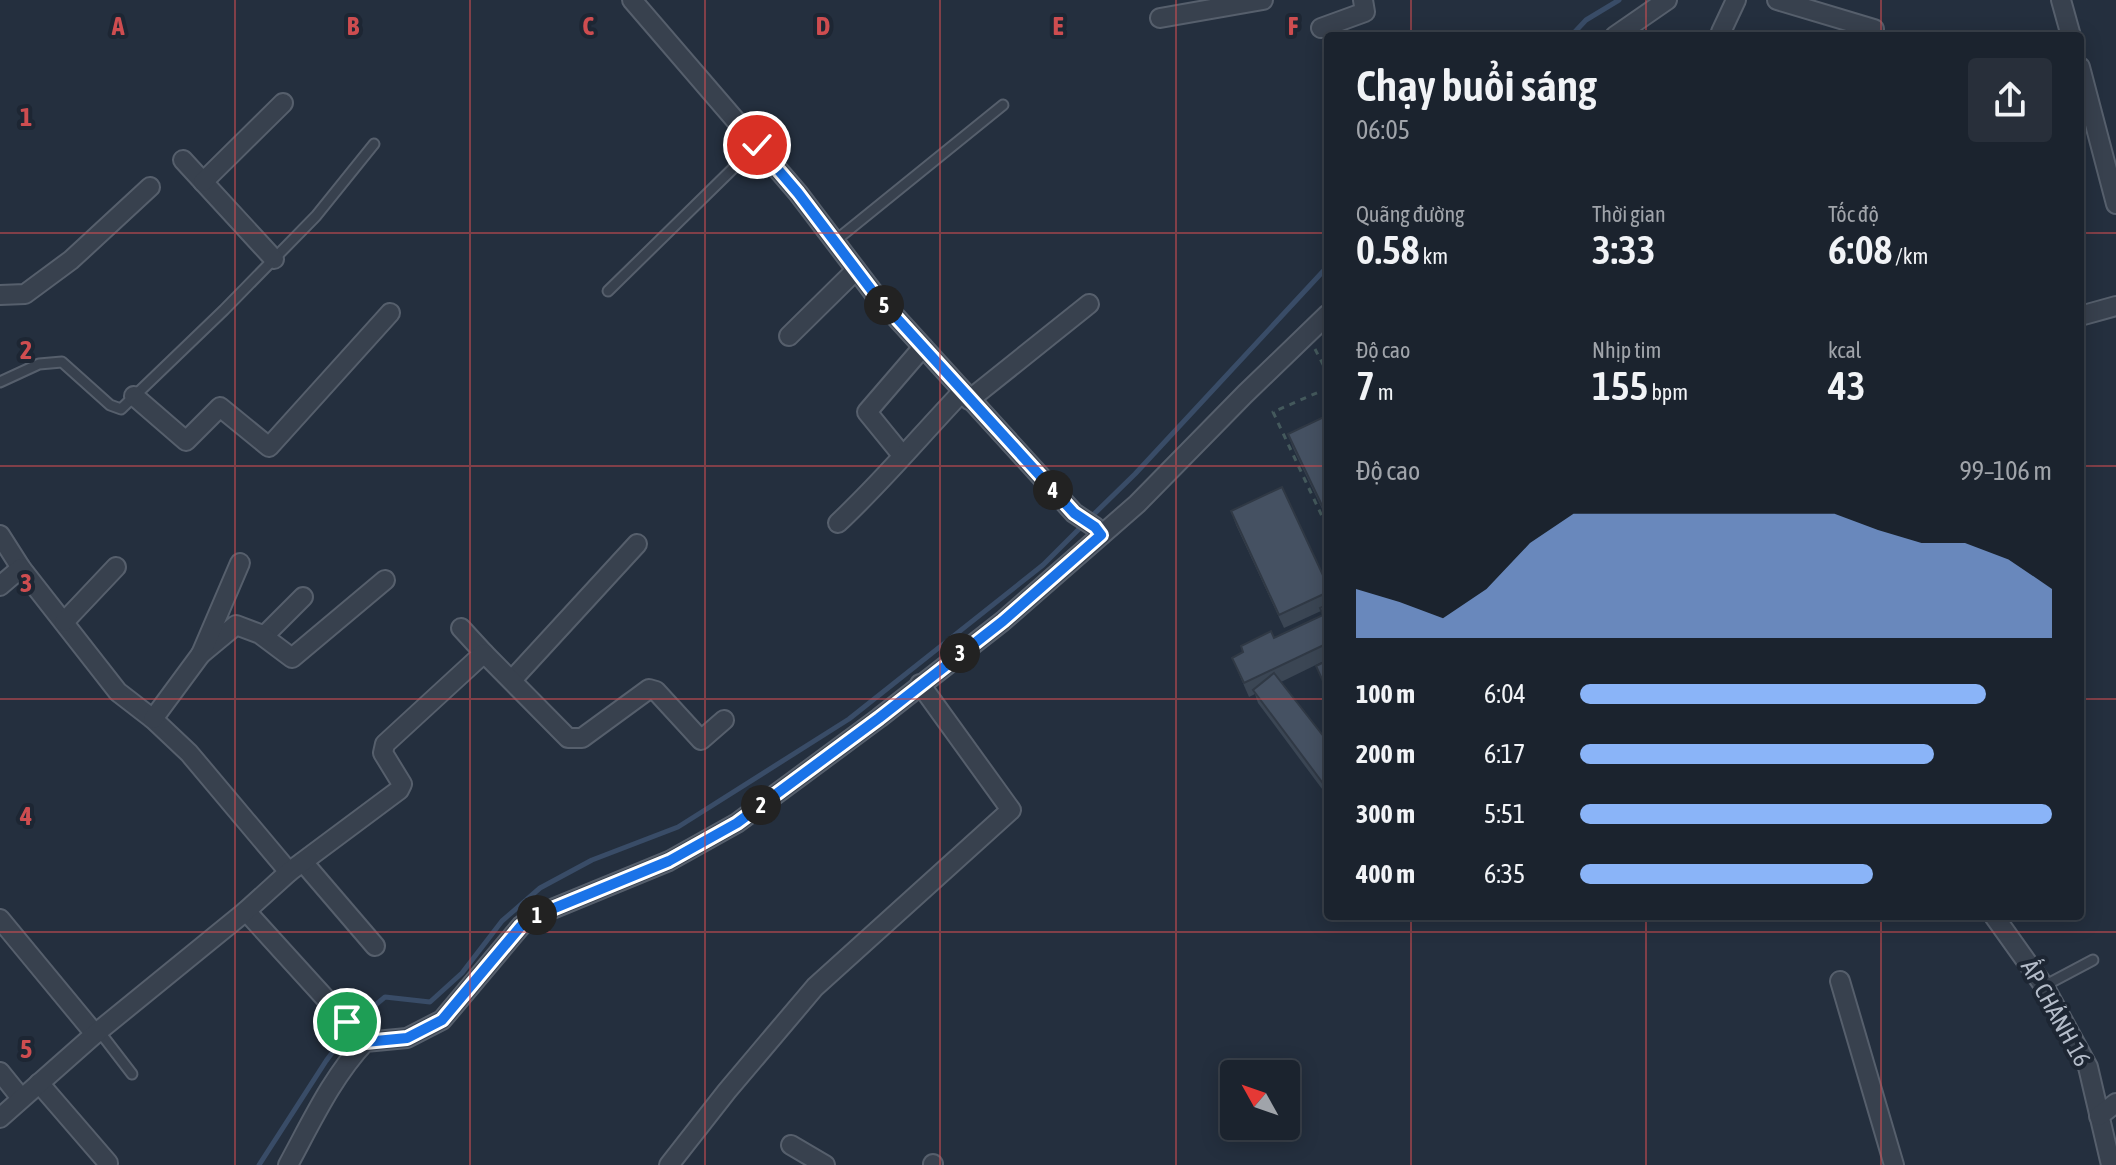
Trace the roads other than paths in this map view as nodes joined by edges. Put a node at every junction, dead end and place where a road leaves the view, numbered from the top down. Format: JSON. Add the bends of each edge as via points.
{"nodes":[{"id":1,"x":632,"y":0,"type":"edge"},
{"id":2,"x":1263,"y":0,"type":"edge"},
{"id":3,"x":1363,"y":0,"type":"edge"},
{"id":4,"x":1667,"y":0,"type":"edge"},
{"id":5,"x":1736,"y":0,"type":"edge"},
{"id":6,"x":1777,"y":0,"type":"edge"},
{"id":7,"x":2061,"y":0,"type":"edge"},
{"id":8,"x":1160,"y":18,"type":"dead end"},
{"id":9,"x":1321,"y":28,"type":"dead end"},
{"id":10,"x":1874,"y":29,"type":"dead end"},
{"id":11,"x":1621,"y":32,"type":"edge"},
{"id":12,"x":1721,"y":32,"type":"edge"},
{"id":13,"x":2070,"y":32,"type":"edge"},
{"id":14,"x":2084,"y":82,"type":"edge"},
{"id":15,"x":283,"y":103,"type":"dead end"},
{"id":16,"x":1003,"y":105,"type":"dead end"},
{"id":17,"x":374,"y":144,"type":"dead end"},
{"id":18,"x":757,"y":145,"type":"junction"},
{"id":19,"x":183,"y":160,"type":"dead end"},
{"id":20,"x":203,"y":182,"type":"junction"},
{"id":21,"x":150,"y":187,"type":"dead end"},
{"id":22,"x":2116,"y":204,"type":"edge"},
{"id":23,"x":835,"y":241,"type":"junction"},
{"id":24,"x":274,"y":259,"type":"junction"},
{"id":25,"x":856,"y":270,"type":"junction"},
{"id":26,"x":608,"y":291,"type":"dead end"},
{"id":27,"x":0,"y":295,"type":"edge"},
{"id":28,"x":1089,"y":304,"type":"dead end"},
{"id":29,"x":2116,"y":306,"type":"edge"},
{"id":30,"x":390,"y":313,"type":"dead end"},
{"id":31,"x":2084,"y":315,"type":"edge"},
{"id":32,"x":1324,"y":318,"type":"edge"},
{"id":33,"x":789,"y":336,"type":"dead end"},
{"id":34,"x":923,"y":347,"type":"junction"},
{"id":35,"x":0,"y":382,"type":"edge"},
{"id":36,"x":966,"y":395,"type":"junction"},
{"id":37,"x":134,"y":396,"type":"junction"},
{"id":38,"x":902,"y":455,"type":"junction"},
{"id":39,"x":838,"y":523,"type":"dead end"},
{"id":40,"x":1098,"y":531,"type":"junction"},
{"id":41,"x":0,"y":535,"type":"edge"},
{"id":42,"x":637,"y":544,"type":"dead end"},
{"id":43,"x":240,"y":563,"type":"dead end"},
{"id":44,"x":116,"y":567,"type":"dead end"},
{"id":45,"x":21,"y":568,"type":"junction"},
{"id":46,"x":385,"y":580,"type":"dead end"},
{"id":47,"x":0,"y":586,"type":"edge"},
{"id":48,"x":303,"y":597,"type":"dead end"},
{"id":49,"x":64,"y":622,"type":"junction"},
{"id":50,"x":461,"y":628,"type":"dead end"},
{"id":51,"x":264,"y":636,"type":"junction"},
{"id":52,"x":484,"y":653,"type":"junction"},
{"id":53,"x":201,"y":654,"type":"junction"},
{"id":54,"x":512,"y":680,"type":"junction"},
{"id":55,"x":920,"y":684,"type":"junction"},
{"id":56,"x":153,"y":719,"type":"junction"},
{"id":57,"x":724,"y":720,"type":"dead end"},
{"id":58,"x":296,"y":867,"type":"junction"},
{"id":59,"x":246,"y":911,"type":"junction"},
{"id":60,"x":0,"y":919,"type":"edge"},
{"id":61,"x":1997,"y":920,"type":"edge"},
{"id":62,"x":375,"y":946,"type":"dead end"},
{"id":63,"x":2093,"y":960,"type":"dead end"},
{"id":64,"x":1840,"y":981,"type":"dead end"},
{"id":65,"x":2044,"y":986,"type":"junction"},
{"id":66,"x":97,"y":1033,"type":"junction"},
{"id":67,"x":357,"y":1033,"type":"junction"},
{"id":68,"x":0,"y":1072,"type":"edge"},
{"id":69,"x":132,"y":1074,"type":"dead end"},
{"id":70,"x":39,"y":1083,"type":"junction"},
{"id":71,"x":21,"y":1098,"type":"junction"},
{"id":72,"x":2116,"y":1103,"type":"edge"},
{"id":73,"x":2099,"y":1116,"type":"junction"},
{"id":74,"x":0,"y":1118,"type":"edge"},
{"id":75,"x":791,"y":1145,"type":"dead end"},
{"id":76,"x":108,"y":1163,"type":"dead end"},
{"id":77,"x":288,"y":1165,"type":"edge"},
{"id":78,"x":669,"y":1165,"type":"edge"},
{"id":79,"x":825,"y":1165,"type":"edge"},
{"id":80,"x":1894,"y":1165,"type":"edge"},
{"id":81,"x":2111,"y":1165,"type":"edge"}],
"edges":[{"from":1,"to":18,"type":"street"},
{"from":2,"to":8,"type":"street"},
{"from":3,"to":9,"type":"street","via":[[1365,12]]},
{"from":4,"to":11,"type":"street"},
{"from":5,"to":12,"type":"street"},
{"from":6,"to":10,"type":"street"},
{"from":7,"to":13,"type":"street"},
{"from":14,"to":22,"type":"street"},
{"from":15,"to":20,"type":"street"},
{"from":16,"to":23,"type":"lane"},
{"from":17,"to":24,"type":"lane"},
{"from":18,"to":23,"type":"street"},
{"from":18,"to":26,"type":"lane"},
{"from":19,"to":20,"type":"street"},
{"from":20,"to":24,"type":"street"},
{"from":21,"to":27,"type":"street","via":[[71,260],[25,294]]},
{"from":23,"to":25,"type":"street"},
{"from":24,"to":37,"type":"lane"},
{"from":25,"to":33,"type":"street"},
{"from":25,"to":34,"type":"street"},
{"from":28,"to":36,"type":"street"},
{"from":29,"to":31,"type":"street"},
{"from":30,"to":37,"type":"street","via":[[269,447],[220,407],[186,441]]},
{"from":32,"to":40,"type":"street","via":[[1137,504]]},
{"from":34,"to":36,"type":"street"},
{"from":34,"to":38,"type":"street","via":[[867,412]]},
{"from":35,"to":37,"type":"lane","via":[[39,364],[62,362],[110,405],[121,409]]},
{"from":36,"to":38,"type":"street"},
{"from":36,"to":40,"type":"street","via":[[1074,513]]},
{"from":38,"to":39,"type":"street"},
{"from":40,"to":55,"type":"street","via":[[1003,621]]},
{"from":41,"to":45,"type":"street"},
{"from":42,"to":54,"type":"street"},
{"from":43,"to":53,"type":"street"},
{"from":44,"to":49,"type":"street"},
{"from":45,"to":47,"type":"street"},
{"from":45,"to":49,"type":"street"},
{"from":46,"to":51,"type":"street","via":[[292,658]]},
{"from":48,"to":51,"type":"street"},
{"from":49,"to":56,"type":"street","via":[[118,692]]},
{"from":50,"to":52,"type":"street"},
{"from":51,"to":53,"type":"street","via":[[236,625]]},
{"from":52,"to":54,"type":"street"},
{"from":52,"to":58,"type":"street","via":[[385,744],[383,753],[402,784],[399,790]]},
{"from":53,"to":56,"type":"street"},
{"from":54,"to":57,"type":"street","via":[[575,740],[649,689],[701,740]]},
{"from":55,"to":67,"type":"street","via":[[737,823],[669,861],[535,916],[442,1020],[407,1038]]},
{"from":55,"to":78,"type":"street","via":[[1011,810],[815,987]]},
{"from":56,"to":58,"type":"street"},
{"from":58,"to":59,"type":"street"},
{"from":58,"to":62,"type":"street"},
{"from":59,"to":66,"type":"street"},
{"from":59,"to":67,"type":"street"},
{"from":60,"to":66,"type":"street"},
{"from":61,"to":65,"type":"street","name":"ẤP CHÁNH 16"},
{"from":63,"to":65,"type":"lane"},
{"from":64,"to":80,"type":"street"},
{"from":65,"to":73,"type":"street","name":"ẤP CHÁNH 16","via":[[2088,1067]]},
{"from":66,"to":69,"type":"lane"},
{"from":66,"to":70,"type":"street"},
{"from":67,"to":77,"type":"street","via":[[353,1054]]},
{"from":68,"to":71,"type":"street"},
{"from":70,"to":71,"type":"street"},
{"from":70,"to":76,"type":"street"},
{"from":71,"to":74,"type":"street"},
{"from":72,"to":73,"type":"street"},
{"from":73,"to":81,"type":"street","name":"ẤP CHÁNH 16"},
{"from":75,"to":79,"type":"street"}]}
